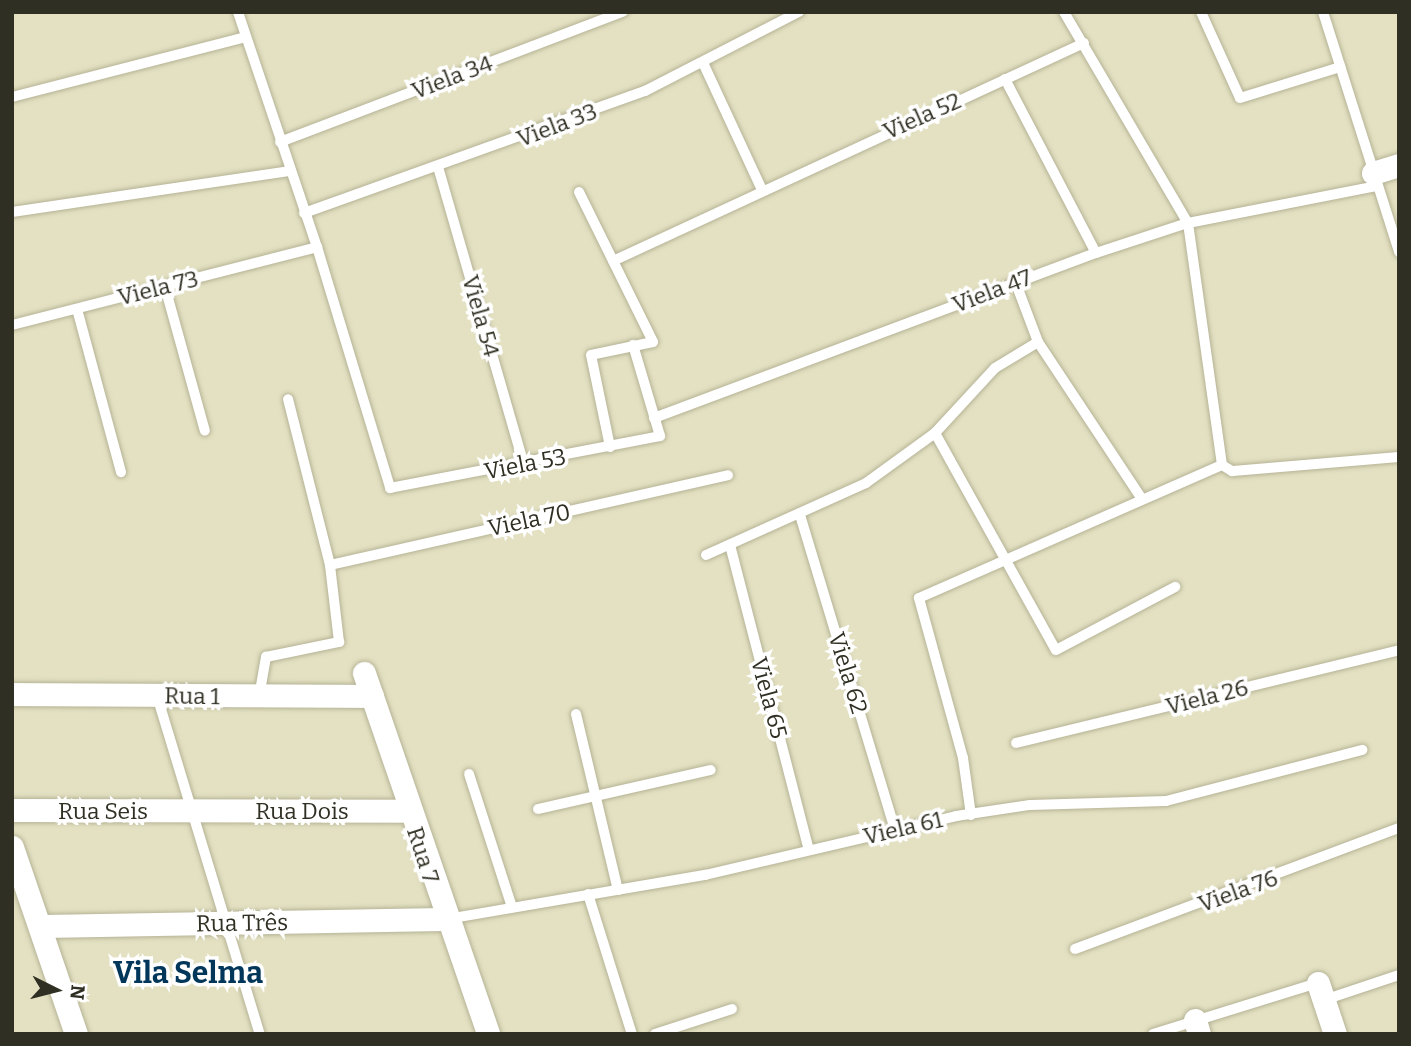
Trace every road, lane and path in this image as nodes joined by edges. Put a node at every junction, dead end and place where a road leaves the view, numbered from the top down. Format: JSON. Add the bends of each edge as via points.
{"nodes":[{"id":1,"x":238,"y":12,"type":"edge"},
{"id":2,"x":624,"y":12,"type":"edge"},
{"id":3,"x":799,"y":12,"type":"edge"},
{"id":4,"x":1064,"y":12,"type":"edge"},
{"id":5,"x":1201,"y":12,"type":"edge"},
{"id":6,"x":1323,"y":12,"type":"edge"},
{"id":7,"x":245,"y":37,"type":"junction"},
{"id":8,"x":1084,"y":43,"type":"junction"},
{"id":9,"x":704,"y":65,"type":"junction"},
{"id":10,"x":1340,"y":67,"type":"junction"},
{"id":11,"x":1005,"y":79,"type":"junction"},
{"id":12,"x":12,"y":97,"type":"edge"},
{"id":13,"x":280,"y":142,"type":"junction"},
{"id":14,"x":1399,"y":165,"type":"edge"},
{"id":15,"x":438,"y":167,"type":"junction"},
{"id":16,"x":289,"y":171,"type":"junction"},
{"id":17,"x":1375,"y":180,"type":"junction"},
{"id":18,"x":762,"y":190,"type":"junction"},
{"id":19,"x":579,"y":192,"type":"dead end"},
{"id":20,"x":12,"y":212,"type":"edge"},
{"id":21,"x":304,"y":213,"type":"junction"},
{"id":22,"x":1188,"y":223,"type":"junction"},
{"id":23,"x":317,"y":247,"type":"junction"},
{"id":24,"x":1399,"y":252,"type":"edge"},
{"id":25,"x":1096,"y":253,"type":"junction"},
{"id":26,"x":613,"y":261,"type":"junction"},
{"id":27,"x":1015,"y":281,"type":"junction"},
{"id":28,"x":165,"y":287,"type":"junction"},
{"id":29,"x":77,"y":309,"type":"junction"},
{"id":30,"x":12,"y":325,"type":"edge"},
{"id":31,"x":1038,"y":342,"type":"junction"},
{"id":32,"x":633,"y":345,"type":"junction"},
{"id":33,"x":288,"y":399,"type":"dead end"},
{"id":34,"x":654,"y":418,"type":"junction"},
{"id":35,"x":205,"y":430,"type":"dead end"},
{"id":36,"x":934,"y":433,"type":"junction"},
{"id":37,"x":610,"y":447,"type":"junction"},
{"id":38,"x":1399,"y":457,"type":"edge"},
{"id":39,"x":524,"y":465,"type":"junction"},
{"id":40,"x":1227,"y":468,"type":"junction"},
{"id":41,"x":121,"y":472,"type":"dead end"},
{"id":42,"x":728,"y":475,"type":"dead end"},
{"id":43,"x":1142,"y":499,"type":"junction"},
{"id":44,"x":800,"y":515,"type":"junction"},
{"id":45,"x":730,"y":545,"type":"junction"},
{"id":46,"x":706,"y":555,"type":"dead end"},
{"id":47,"x":1008,"y":556,"type":"junction"},
{"id":48,"x":330,"y":565,"type":"junction"},
{"id":49,"x":1175,"y":587,"type":"dead end"},
{"id":50,"x":1399,"y":650,"type":"edge"},
{"id":51,"x":364,"y":673,"type":"dead end"},
{"id":52,"x":12,"y":695,"type":"edge"},
{"id":53,"x":157,"y":696,"type":"junction"},
{"id":54,"x":372,"y":696,"type":"junction"},
{"id":55,"x":258,"y":697,"type":"junction"},
{"id":56,"x":576,"y":714,"type":"dead end"},
{"id":57,"x":1016,"y":743,"type":"dead end"},
{"id":58,"x":1362,"y":750,"type":"dead end"},
{"id":59,"x":711,"y":770,"type":"dead end"},
{"id":60,"x":469,"y":774,"type":"dead end"},
{"id":61,"x":596,"y":796,"type":"junction"},
{"id":62,"x":12,"y":810,"type":"edge"},
{"id":63,"x":538,"y":810,"type":"dead end"},
{"id":64,"x":195,"y":811,"type":"junction"},
{"id":65,"x":409,"y":811,"type":"junction"},
{"id":66,"x":971,"y":815,"type":"junction"},
{"id":67,"x":1399,"y":828,"type":"edge"},
{"id":68,"x":895,"y":830,"type":"junction"},
{"id":69,"x":12,"y":847,"type":"edge"},
{"id":70,"x":809,"y":850,"type":"junction"},
{"id":71,"x":618,"y":890,"type":"junction"},
{"id":72,"x":589,"y":894,"type":"junction"},
{"id":73,"x":512,"y":907,"type":"junction"},
{"id":74,"x":444,"y":919,"type":"junction"},
{"id":75,"x":230,"y":923,"type":"junction"},
{"id":76,"x":40,"y":926,"type":"junction"},
{"id":77,"x":1075,"y":949,"type":"dead end"},
{"id":78,"x":1399,"y":975,"type":"edge"},
{"id":79,"x":1321,"y":991,"type":"junction"},
{"id":80,"x":732,"y":1009,"type":"dead end"},
{"id":81,"x":1197,"y":1027,"type":"edge"},
{"id":82,"x":76,"y":1034,"type":"edge"},
{"id":83,"x":260,"y":1034,"type":"edge"},
{"id":84,"x":488,"y":1034,"type":"edge"},
{"id":85,"x":632,"y":1034,"type":"edge"},
{"id":86,"x":655,"y":1034,"type":"edge"},
{"id":87,"x":1153,"y":1034,"type":"edge"},
{"id":88,"x":1335,"y":1034,"type":"edge"}],
"edges":[{"from":1,"to":7,"type":"lane"},
{"from":2,"to":13,"type":"lane","name":"Viela 34"},
{"from":3,"to":9,"type":"lane","name":"Viela 33"},
{"from":4,"to":8,"type":"lane"},
{"from":5,"to":10,"type":"lane","via":[[1240,97]]},
{"from":6,"to":10,"type":"lane"},
{"from":7,"to":12,"type":"lane"},
{"from":7,"to":13,"type":"lane"},
{"from":8,"to":11,"type":"lane","name":"Viela 52"},
{"from":8,"to":22,"type":"lane"},
{"from":9,"to":15,"type":"lane","name":"Viela 33"},
{"from":9,"to":18,"type":"lane"},
{"from":10,"to":17,"type":"lane"},
{"from":11,"to":18,"type":"lane","name":"Viela 52"},
{"from":11,"to":25,"type":"lane"},
{"from":13,"to":16,"type":"lane"},
{"from":14,"to":17,"type":"street"},
{"from":15,"to":21,"type":"lane","name":"Viela 33"},
{"from":15,"to":39,"type":"lane","name":"Viela 54"},
{"from":16,"to":20,"type":"lane"},
{"from":16,"to":21,"type":"lane"},
{"from":17,"to":22,"type":"lane","name":"Viela 47"},
{"from":17,"to":24,"type":"lane"},
{"from":18,"to":26,"type":"lane","name":"Viela 52"},
{"from":19,"to":26,"type":"lane"},
{"from":21,"to":23,"type":"lane"},
{"from":22,"to":25,"type":"lane","name":"Viela 47"},
{"from":22,"to":40,"type":"lane"},
{"from":23,"to":28,"type":"lane","name":"Viela 73"},
{"from":23,"to":39,"type":"lane","name":"Viela 53","via":[[390,488]]},
{"from":25,"to":27,"type":"lane","name":"Viela 47"},
{"from":26,"to":32,"type":"lane","via":[[653,342]]},
{"from":27,"to":31,"type":"lane"},
{"from":27,"to":34,"type":"lane","name":"Viela 47","via":[[799,367]]},
{"from":28,"to":29,"type":"lane","name":"Viela 73"},
{"from":28,"to":35,"type":"lane"},
{"from":29,"to":30,"type":"lane","name":"Viela 73"},
{"from":29,"to":41,"type":"lane"},
{"from":31,"to":36,"type":"lane","via":[[995,368]]},
{"from":31,"to":43,"type":"lane"},
{"from":32,"to":34,"type":"lane"},
{"from":32,"to":37,"type":"lane","via":[[591,355]]},
{"from":33,"to":48,"type":"lane"},
{"from":34,"to":37,"type":"lane","name":"Viela 53","via":[[660,436]]},
{"from":36,"to":44,"type":"lane","via":[[866,482]]},
{"from":36,"to":47,"type":"lane"},
{"from":37,"to":39,"type":"lane","name":"Viela 53"},
{"from":38,"to":40,"type":"lane"},
{"from":40,"to":43,"type":"lane"},
{"from":42,"to":48,"type":"lane","name":"Viela 70"},
{"from":43,"to":47,"type":"lane"},
{"from":44,"to":45,"type":"lane"},
{"from":44,"to":68,"type":"lane","name":"Viela 62"},
{"from":45,"to":46,"type":"lane"},
{"from":45,"to":70,"type":"lane","name":"Viela 65"},
{"from":47,"to":49,"type":"lane","via":[[1056,650]]},
{"from":47,"to":66,"type":"lane","via":[[919,598],[962,758]]},
{"from":48,"to":55,"type":"lane","via":[[339,642],[266,657]]},
{"from":50,"to":57,"type":"lane","name":"Viela 26"},
{"from":51,"to":54,"type":"street","name":"Rua 7"},
{"from":52,"to":53,"type":"street","name":"Rua 1"},
{"from":53,"to":55,"type":"street","name":"Rua 1"},
{"from":53,"to":64,"type":"lane"},
{"from":54,"to":55,"type":"street","name":"Rua 1"},
{"from":54,"to":65,"type":"street","name":"Rua 7"},
{"from":56,"to":61,"type":"lane"},
{"from":58,"to":66,"type":"lane","name":"Viela 61","via":[[1166,801],[1030,805]]},
{"from":59,"to":61,"type":"lane"},
{"from":60,"to":73,"type":"lane"},
{"from":61,"to":63,"type":"lane"},
{"from":61,"to":71,"type":"lane"},
{"from":62,"to":64,"type":"street","name":"Rua Seis"},
{"from":64,"to":65,"type":"street","name":"Rua Dois"},
{"from":64,"to":75,"type":"lane"},
{"from":65,"to":74,"type":"street","name":"Rua 7"},
{"from":66,"to":68,"type":"lane","name":"Viela 61"},
{"from":67,"to":77,"type":"lane","name":"Viela 76"},
{"from":68,"to":70,"type":"lane","name":"Viela 61"},
{"from":69,"to":76,"type":"street"},
{"from":70,"to":71,"type":"lane","name":"Viela 61"},
{"from":71,"to":72,"type":"lane","name":"Viela 61"},
{"from":72,"to":73,"type":"lane","name":"Viela 61"},
{"from":72,"to":85,"type":"lane"},
{"from":73,"to":74,"type":"lane","name":"Viela 61"},
{"from":74,"to":75,"type":"street","name":"Rua Três"},
{"from":74,"to":84,"type":"street","name":"Rua 7"},
{"from":75,"to":76,"type":"street","name":"Rua Três"},
{"from":75,"to":83,"type":"lane"},
{"from":76,"to":82,"type":"street"},
{"from":78,"to":79,"type":"lane"},
{"from":79,"to":81,"type":"lane"},
{"from":79,"to":88,"type":"street"},
{"from":80,"to":86,"type":"lane"},
{"from":81,"to":87,"type":"lane"}]}
